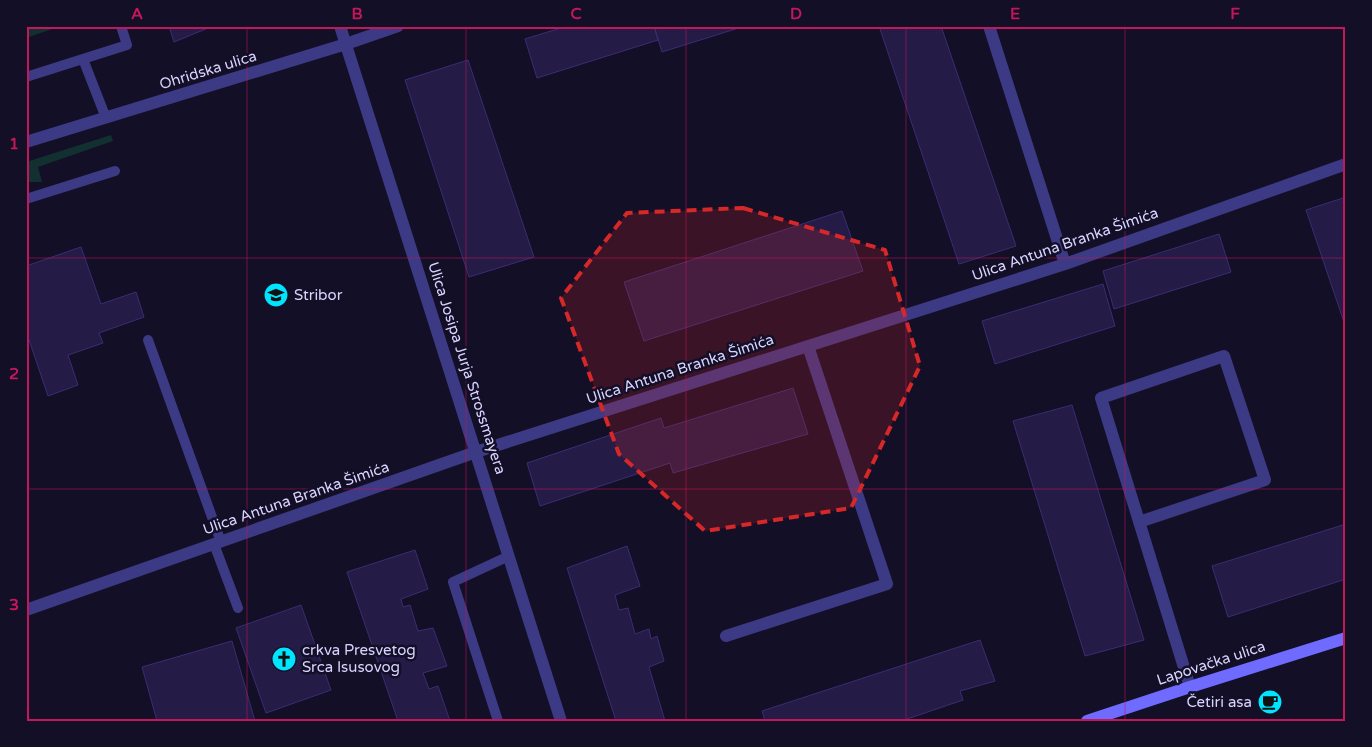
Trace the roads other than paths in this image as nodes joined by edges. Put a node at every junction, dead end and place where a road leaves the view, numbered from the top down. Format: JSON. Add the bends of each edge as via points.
{"nodes":[{"id":1,"x":121,"y":26,"type":"edge"},
{"id":2,"x":340,"y":26,"type":"edge"},
{"id":3,"x":398,"y":26,"type":"edge"},
{"id":4,"x":989,"y":26,"type":"edge"},
{"id":5,"x":346,"y":44,"type":"junction"},
{"id":6,"x":83,"y":59,"type":"junction"},
{"id":7,"x":26,"y":77,"type":"edge"},
{"id":8,"x":106,"y":118,"type":"junction"},
{"id":9,"x":26,"y":142,"type":"edge"},
{"id":10,"x":1346,"y":164,"type":"edge"},
{"id":11,"x":116,"y":172,"type":"dead end"},
{"id":12,"x":26,"y":199,"type":"edge"},
{"id":13,"x":1065,"y":264,"type":"junction"},
{"id":14,"x":148,"y":340,"type":"dead end"},
{"id":15,"x":808,"y":346,"type":"junction"},
{"id":16,"x":476,"y":452,"type":"junction"},
{"id":17,"x":1139,"y":522,"type":"junction"},
{"id":18,"x":218,"y":543,"type":"junction"},
{"id":19,"x":509,"y":556,"type":"junction"},
{"id":20,"x":238,"y":608,"type":"dead end"},
{"id":21,"x":26,"y":610,"type":"edge"},
{"id":22,"x":726,"y":636,"type":"dead end"},
{"id":23,"x":1346,"y":638,"type":"edge"},
{"id":24,"x":1190,"y":687,"type":"junction"},
{"id":25,"x":498,"y":721,"type":"edge"},
{"id":26,"x":561,"y":721,"type":"edge"},
{"id":27,"x":1087,"y":721,"type":"edge"}],
"edges":[{"from":1,"to":6,"type":"lane","via":[[127,45]]},
{"from":2,"to":5,"type":"street","name":"Ulica Josipa Jurja Strossmayera"},
{"from":3,"to":5,"type":"street","name":"Ohridska ulica"},
{"from":4,"to":13,"type":"street"},
{"from":5,"to":8,"type":"street","name":"Ohridska ulica"},
{"from":5,"to":16,"type":"street","name":"Ulica Josipa Jurja Strossmayera"},
{"from":6,"to":7,"type":"lane"},
{"from":6,"to":8,"type":"lane"},
{"from":8,"to":9,"type":"street","name":"Ohridska ulica"},
{"from":10,"to":13,"type":"street","name":"Ulica Antuna Branka Šimića"},
{"from":11,"to":12,"type":"lane"},
{"from":13,"to":15,"type":"street","name":"Ulica Antuna Branka Šimića"},
{"from":14,"to":18,"type":"lane"},
{"from":15,"to":16,"type":"street","name":"Ulica Antuna Branka Šimića"},
{"from":15,"to":22,"type":"street","via":[[887,584]]},
{"from":16,"to":18,"type":"street","name":"Ulica Antuna Branka Šimića"},
{"from":16,"to":19,"type":"street","name":"Ulica Josipa Jurja Strossmayera"},
{"from":17,"to":17,"type":"street","via":[[1100,398],[1224,356],[1265,480]]},
{"from":17,"to":24,"type":"street"},
{"from":18,"to":20,"type":"lane"},
{"from":18,"to":21,"type":"street","name":"Ulica Antuna Branka Šimića"},
{"from":19,"to":25,"type":"lane","via":[[453,582]]},
{"from":19,"to":26,"type":"street","name":"Ulica Josipa Jurja Strossmayera"},
{"from":23,"to":24,"type":"main road","name":"Lapovačka ulica"},
{"from":24,"to":27,"type":"main road","name":"Lapovačka ulica"}]}
